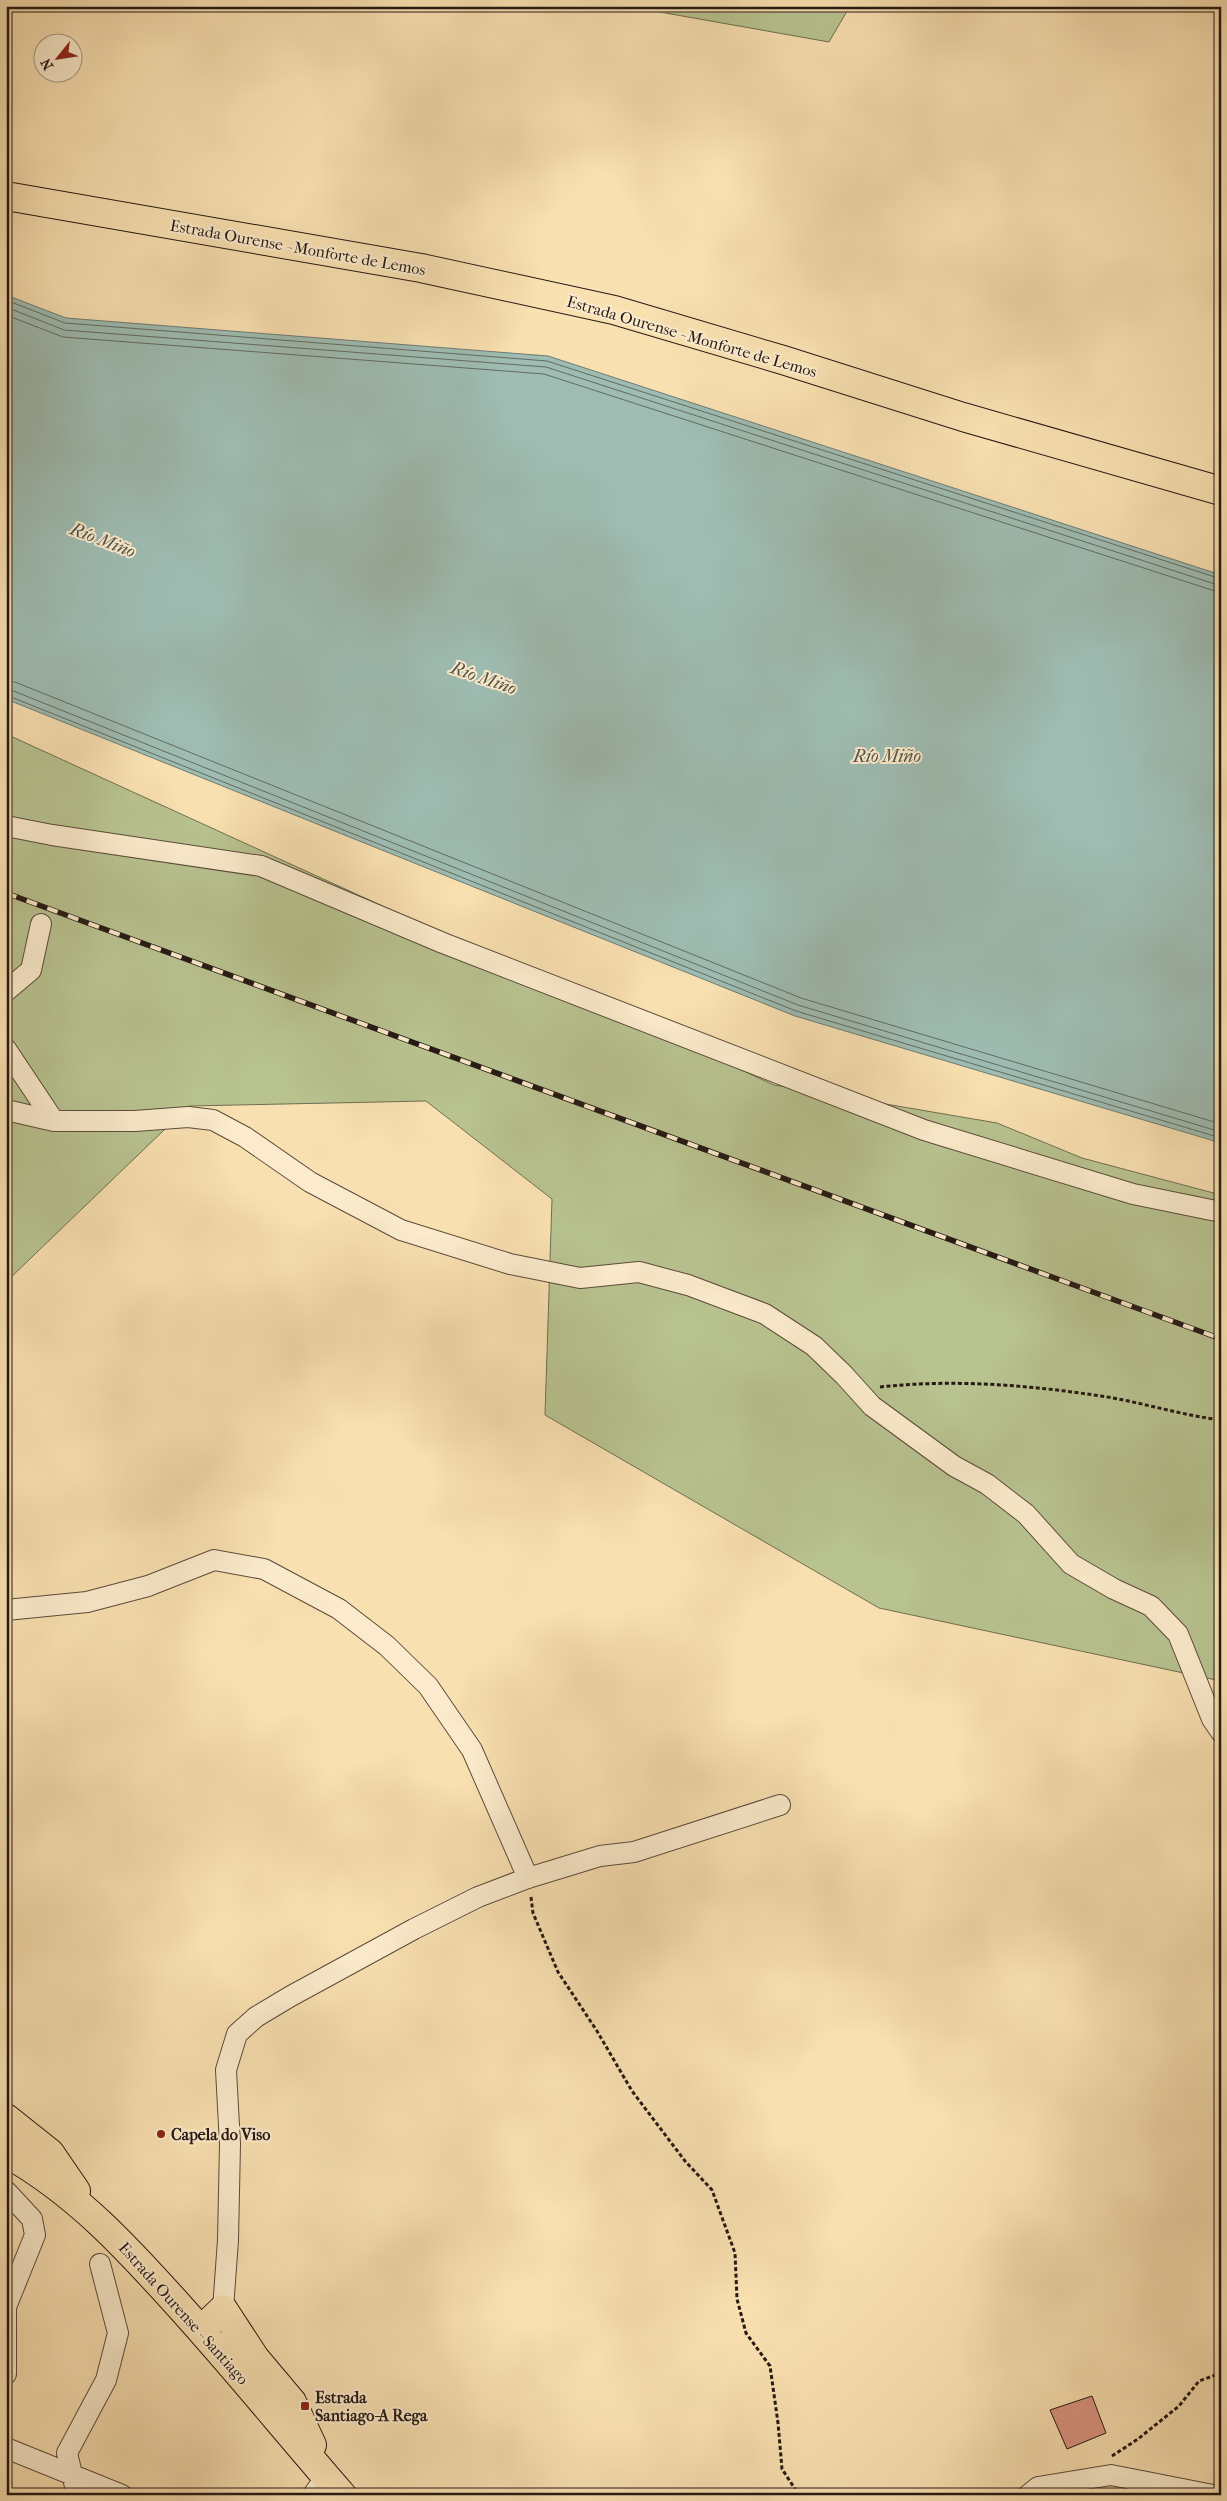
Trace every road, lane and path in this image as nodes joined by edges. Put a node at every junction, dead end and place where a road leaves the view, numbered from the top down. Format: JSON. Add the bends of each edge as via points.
{"nodes":[{"id":1,"x":6,"y":196,"type":"edge"},
{"id":2,"x":1221,"y":491,"type":"edge"},
{"id":3,"x":6,"y":826,"type":"edge"},
{"id":4,"x":41,"y":924,"type":"dead end"},
{"id":5,"x":6,"y":991,"type":"edge"},
{"id":6,"x":6,"y":1049,"type":"edge"},
{"id":7,"x":6,"y":1110,"type":"edge"},
{"id":8,"x":54,"y":1121,"type":"junction"},
{"id":9,"x":1221,"y":1212,"type":"edge"},
{"id":10,"x":857,"y":1390,"type":"junction"},
{"id":11,"x":1221,"y":1420,"type":"edge"},
{"id":12,"x":6,"y":1610,"type":"edge"},
{"id":13,"x":1221,"y":1732,"type":"edge"},
{"id":14,"x":780,"y":1805,"type":"dead end"},
{"id":15,"x":528,"y":1878,"type":"junction"},
{"id":16,"x":6,"y":2118,"type":"edge"},
{"id":17,"x":8,"y":2155,"type":"edge"},
{"id":18,"x":6,"y":2191,"type":"edge"},
{"id":19,"x":91,"y":2213,"type":"junction"},
{"id":20,"x":100,"y":2264,"type":"dead end"},
{"id":21,"x":223,"y":2309,"type":"junction"},
{"id":22,"x":201,"y":2330,"type":"junction"},
{"id":23,"x":1221,"y":2373,"type":"edge"},
{"id":24,"x":6,"y":2374,"type":"edge"},
{"id":25,"x":6,"y":2448,"type":"edge"},
{"id":26,"x":1106,"y":2460,"type":"dead end"},
{"id":27,"x":73,"y":2475,"type":"junction"},
{"id":28,"x":327,"y":2489,"type":"edge"},
{"id":29,"x":77,"y":2495,"type":"edge"},
{"id":30,"x":122,"y":2495,"type":"edge"},
{"id":31,"x":805,"y":2495,"type":"edge"},
{"id":32,"x":1028,"y":2495,"type":"edge"},
{"id":33,"x":1213,"y":2495,"type":"edge"}],
"edges":[{"from":1,"to":2,"type":"highway","name":"Estrada Ourense - Monforte de Lemos","via":[[421,268],[614,310],[963,417]]},
{"from":3,"to":9,"type":"street","via":[[261,866],[443,943],[924,1130],[1133,1194]]},
{"from":4,"to":5,"type":"street","via":[[31,970]]},
{"from":6,"to":8,"type":"street"},
{"from":7,"to":8,"type":"street"},
{"from":8,"to":10,"type":"street","via":[[135,1121],[188,1116],[213,1120],[310,1182],[401,1230],[510,1264],[580,1278],[639,1272],[688,1285],[765,1314],[814,1346]]},
{"from":10,"to":11,"type":"path","via":[[926,1382],[1006,1386],[1102,1396],[1183,1415]]},
{"from":10,"to":13,"type":"street","via":[[872,1406],[911,1435],[954,1466],[987,1484],[1026,1514],[1072,1564],[1114,1590],[1151,1606],[1178,1634],[1212,1719]]},
{"from":12,"to":15,"type":"street","via":[[87,1602],[148,1586],[214,1560],[264,1569],[340,1610],[387,1646],[428,1686],[472,1750]]},
{"from":14,"to":15,"type":"street","via":[[634,1852],[600,1856]]},
{"from":15,"to":21,"type":"street","via":[[478,1897],[414,1929],[291,1996],[256,2017],[236,2034],[226,2070],[230,2144]]},
{"from":15,"to":31,"type":"path","via":[[533,1913],[558,1972],[632,2090],[685,2161],[712,2190],[735,2253],[738,2300],[746,2333],[770,2366],[782,2469],[797,2492]]},
{"from":16,"to":19,"type":"highway","via":[[50,2153]]},
{"from":17,"to":19,"type":"highway","name":"Estrada Ourense - Santiago","via":[[55,2183]]},
{"from":18,"to":24,"type":"street","via":[[32,2219],[35,2235],[6,2307]]},
{"from":19,"to":22,"type":"highway","name":"Estrada Ourense - Santiago"},
{"from":20,"to":27,"type":"street","via":[[118,2333],[106,2380],[67,2453]]},
{"from":21,"to":22,"type":"highway"},
{"from":21,"to":28,"type":"highway","via":[[256,2358],[292,2402]]},
{"from":22,"to":28,"type":"highway","name":"Estrada Ourense - Santiago"},
{"from":23,"to":26,"type":"path","via":[[1199,2380],[1178,2406]]},
{"from":25,"to":27,"type":"street"},
{"from":27,"to":29,"type":"street"},
{"from":27,"to":30,"type":"street"},
{"from":32,"to":33,"type":"street","via":[[1038,2487],[1111,2475]]}]}
